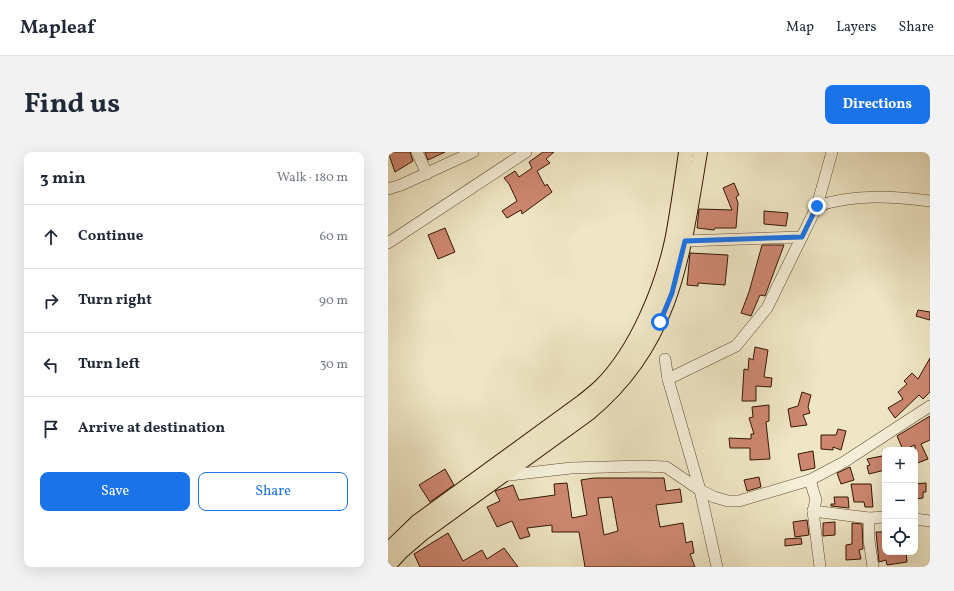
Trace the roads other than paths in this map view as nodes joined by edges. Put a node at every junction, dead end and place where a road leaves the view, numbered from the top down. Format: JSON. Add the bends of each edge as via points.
{"nodes":[{"id":1,"x":417,"y":152,"type":"edge"},
{"id":2,"x":472,"y":152,"type":"edge"},
{"id":3,"x":526,"y":152,"type":"edge"},
{"id":4,"x":686,"y":152,"type":"edge"},
{"id":5,"x":700,"y":152,"type":"edge"},
{"id":6,"x":832,"y":152,"type":"edge"},
{"id":7,"x":427,"y":174,"type":"junction"},
{"id":8,"x":388,"y":189,"type":"edge"},
{"id":9,"x":930,"y":202,"type":"edge"},
{"id":10,"x":817,"y":206,"type":"junction"},
{"id":11,"x":802,"y":237,"type":"junction"},
{"id":12,"x":685,"y":241,"type":"junction"},
{"id":13,"x":388,"y":243,"type":"edge"},
{"id":14,"x":665,"y":359,"type":"dead end"},
{"id":15,"x":668,"y":379,"type":"junction"},
{"id":16,"x":930,"y":406,"type":"edge"},
{"id":17,"x":501,"y":477,"type":"junction"},
{"id":18,"x":810,"y":480,"type":"junction"},
{"id":19,"x":700,"y":490,"type":"junction"},
{"id":20,"x":813,"y":511,"type":"junction"},
{"id":21,"x":882,"y":517,"type":"edge"},
{"id":22,"x":869,"y":518,"type":"junction"},
{"id":23,"x":918,"y":519,"type":"edge"},
{"id":24,"x":930,"y":521,"type":"edge"},
{"id":25,"x":388,"y":550,"type":"edge"},
{"id":26,"x":388,"y":566,"type":"edge"},
{"id":27,"x":717,"y":567,"type":"edge"},
{"id":28,"x":820,"y":567,"type":"edge"},
{"id":29,"x":873,"y":567,"type":"edge"}],
"edges":[{"from":1,"to":7,"type":"street"},
{"from":2,"to":7,"type":"street"},
{"from":3,"to":13,"type":"street"},
{"from":4,"to":25,"type":"main road","via":[[673,237],[666,261],[647,314],[616,368],[600,387],[417,522]]},
{"from":5,"to":12,"type":"main road"},
{"from":6,"to":10,"type":"street"},
{"from":7,"to":8,"type":"street"},
{"from":9,"to":10,"type":"street","via":[[894,196],[852,198]]},
{"from":10,"to":11,"type":"street"},
{"from":11,"to":12,"type":"street"},
{"from":11,"to":15,"type":"street","via":[[767,308],[736,346]]},
{"from":12,"to":17,"type":"main road","via":[[672,293],[660,322],[649,346],[622,382],[590,413]]},
{"from":14,"to":15,"type":"street"},
{"from":15,"to":19,"type":"street"},
{"from":16,"to":18,"type":"street","via":[[844,462]]},
{"from":17,"to":19,"type":"street","via":[[571,468],[666,467]]},
{"from":17,"to":26,"type":"main road","via":[[423,533]]},
{"from":18,"to":19,"type":"street","via":[[739,501],[728,501]]},
{"from":18,"to":20,"type":"street","via":[[816,500]]},
{"from":19,"to":27,"type":"street"},
{"from":20,"to":22,"type":"street"},
{"from":20,"to":28,"type":"street"},
{"from":21,"to":22,"type":"street"},
{"from":22,"to":29,"type":"street"},
{"from":23,"to":24,"type":"street"}]}
